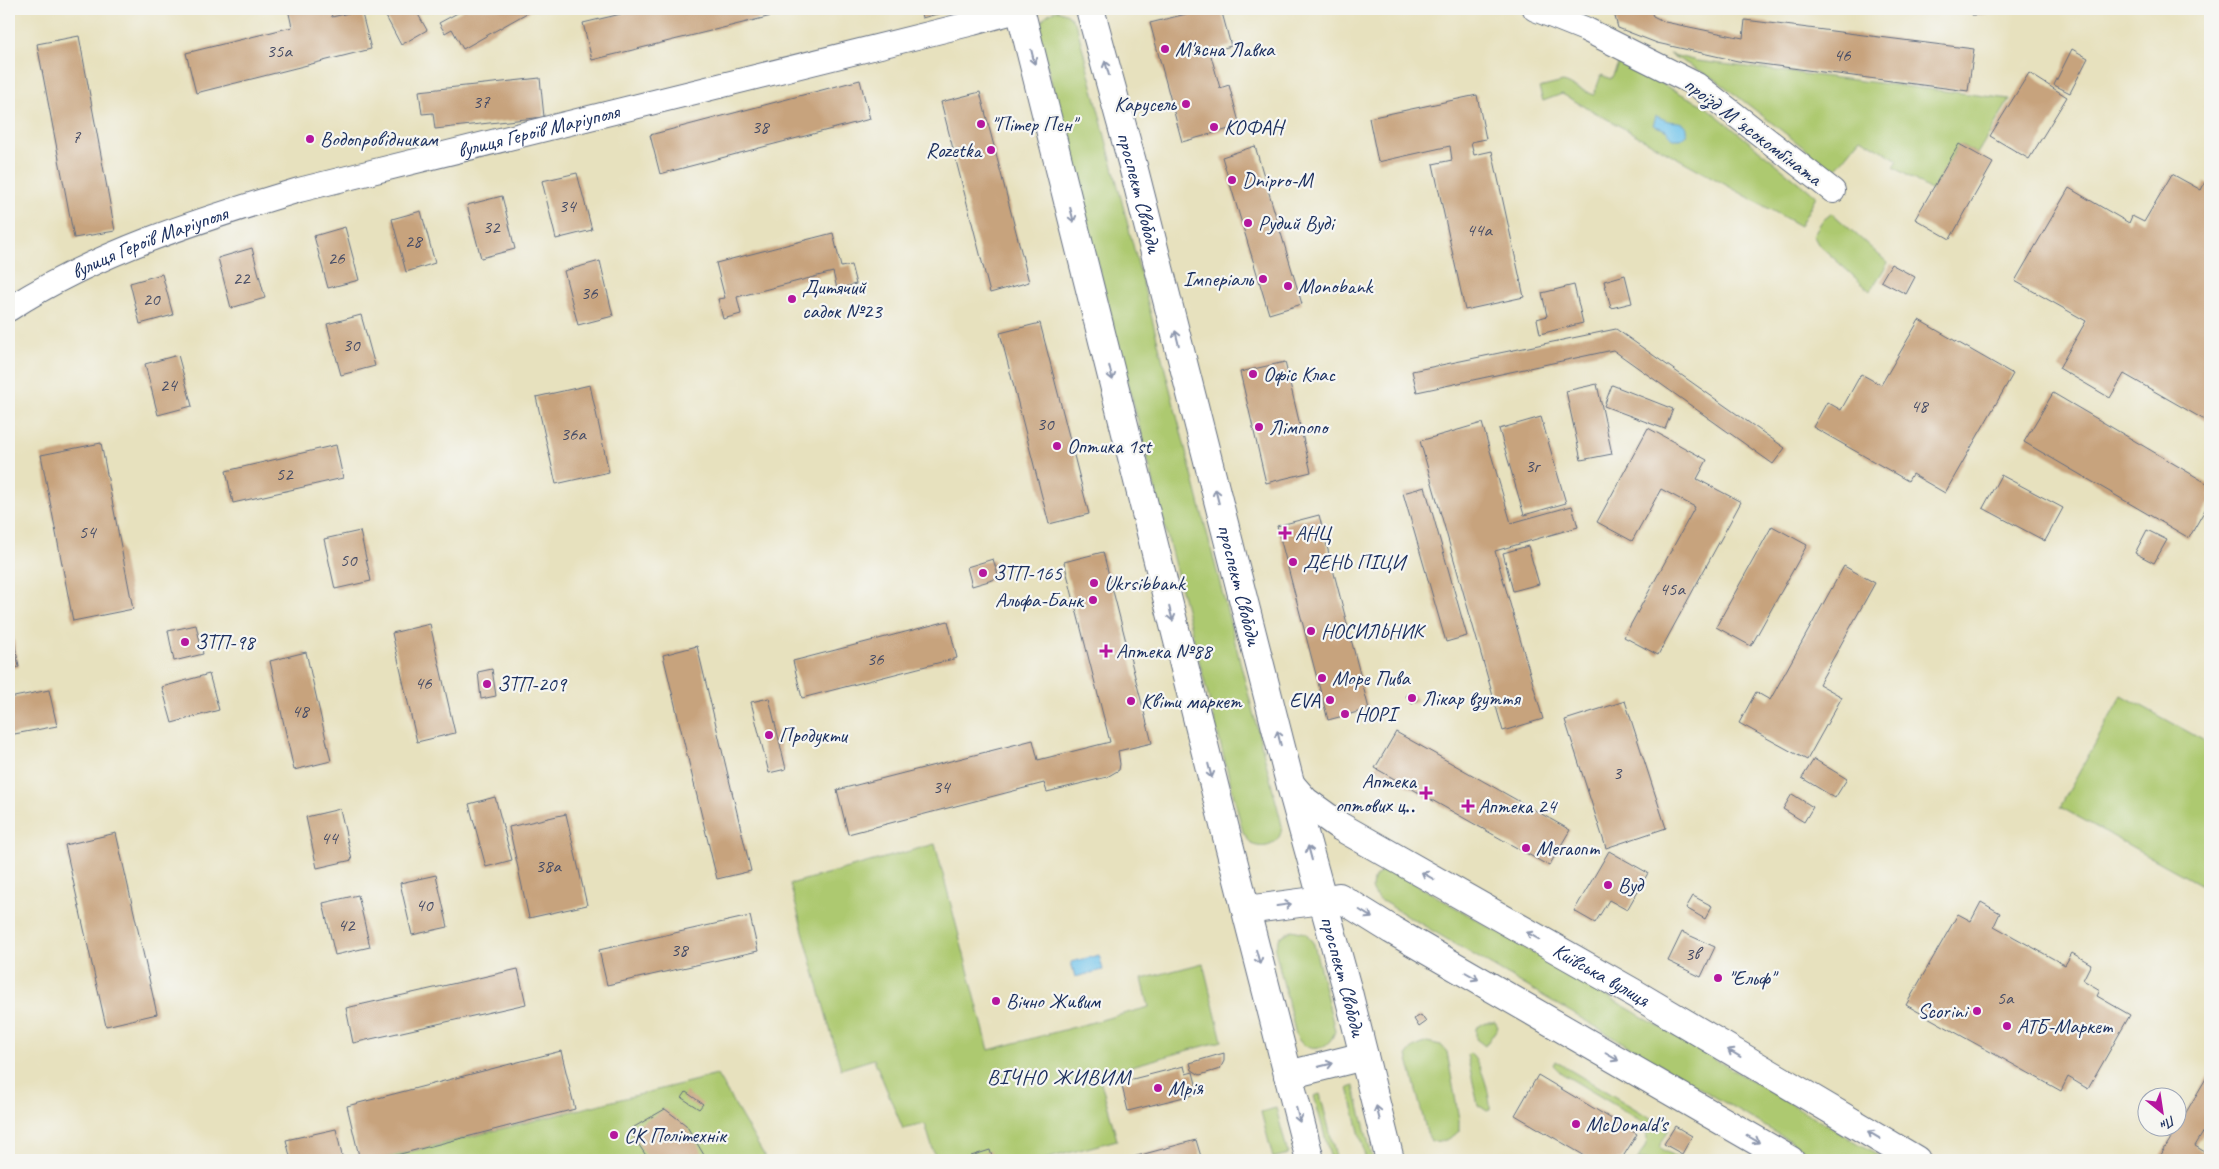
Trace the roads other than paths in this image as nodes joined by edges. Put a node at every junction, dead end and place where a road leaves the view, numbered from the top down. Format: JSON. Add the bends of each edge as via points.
{"nodes":[{"id":1,"x":1022,"y":9,"type":"edge"},
{"id":2,"x":1090,"y":9,"type":"edge"},
{"id":3,"x":1535,"y":9,"type":"edge"},
{"id":4,"x":1833,"y":191,"type":"dead end"},
{"id":5,"x":9,"y":309,"type":"edge"},
{"id":6,"x":1292,"y":785,"type":"junction"},
{"id":7,"x":1322,"y":900,"type":"junction"},
{"id":8,"x":1246,"y":910,"type":"junction"},
{"id":9,"x":1364,"y":1056,"type":"junction"},
{"id":10,"x":1288,"y":1075,"type":"junction"},
{"id":11,"x":1310,"y":1160,"type":"edge"},
{"id":12,"x":1390,"y":1160,"type":"edge"},
{"id":13,"x":1790,"y":1160,"type":"edge"},
{"id":14,"x":1916,"y":1160,"type":"edge"}],
"edges":[{"from":1,"to":5,"type":"street","name":"вулиця Героїв Маріуполя","via":[[290,193],[208,217],[73,271]]},
{"from":1,"to":8,"type":"main road","one_way":true},
{"from":6,"to":2,"type":"main road","name":"проспект Свободи","one_way":true,"via":[[1136,175]]},
{"from":3,"to":4,"type":"street","name":"проїзд Мʼясокомбіната","via":[[1585,29],[1697,85]]},
{"from":7,"to":6,"type":"main road","name":"проспект Свободи","one_way":true},
{"from":14,"to":6,"type":"main road","name":"Київська вулиця","one_way":true,"via":[[1632,992],[1342,827],[1305,801]]},
{"from":8,"to":7,"type":"main road","one_way":true},
{"from":7,"to":9,"type":"main road","name":"проспект Свободи"},
{"from":7,"to":13,"type":"main road","one_way":true,"via":[[1339,897]]},
{"from":8,"to":10,"type":"main road","one_way":true},
{"from":10,"to":9,"type":"main road","one_way":true},
{"from":12,"to":9,"type":"main road","name":"проспект Свободи","one_way":true},
{"from":10,"to":11,"type":"main road","one_way":true}]}
